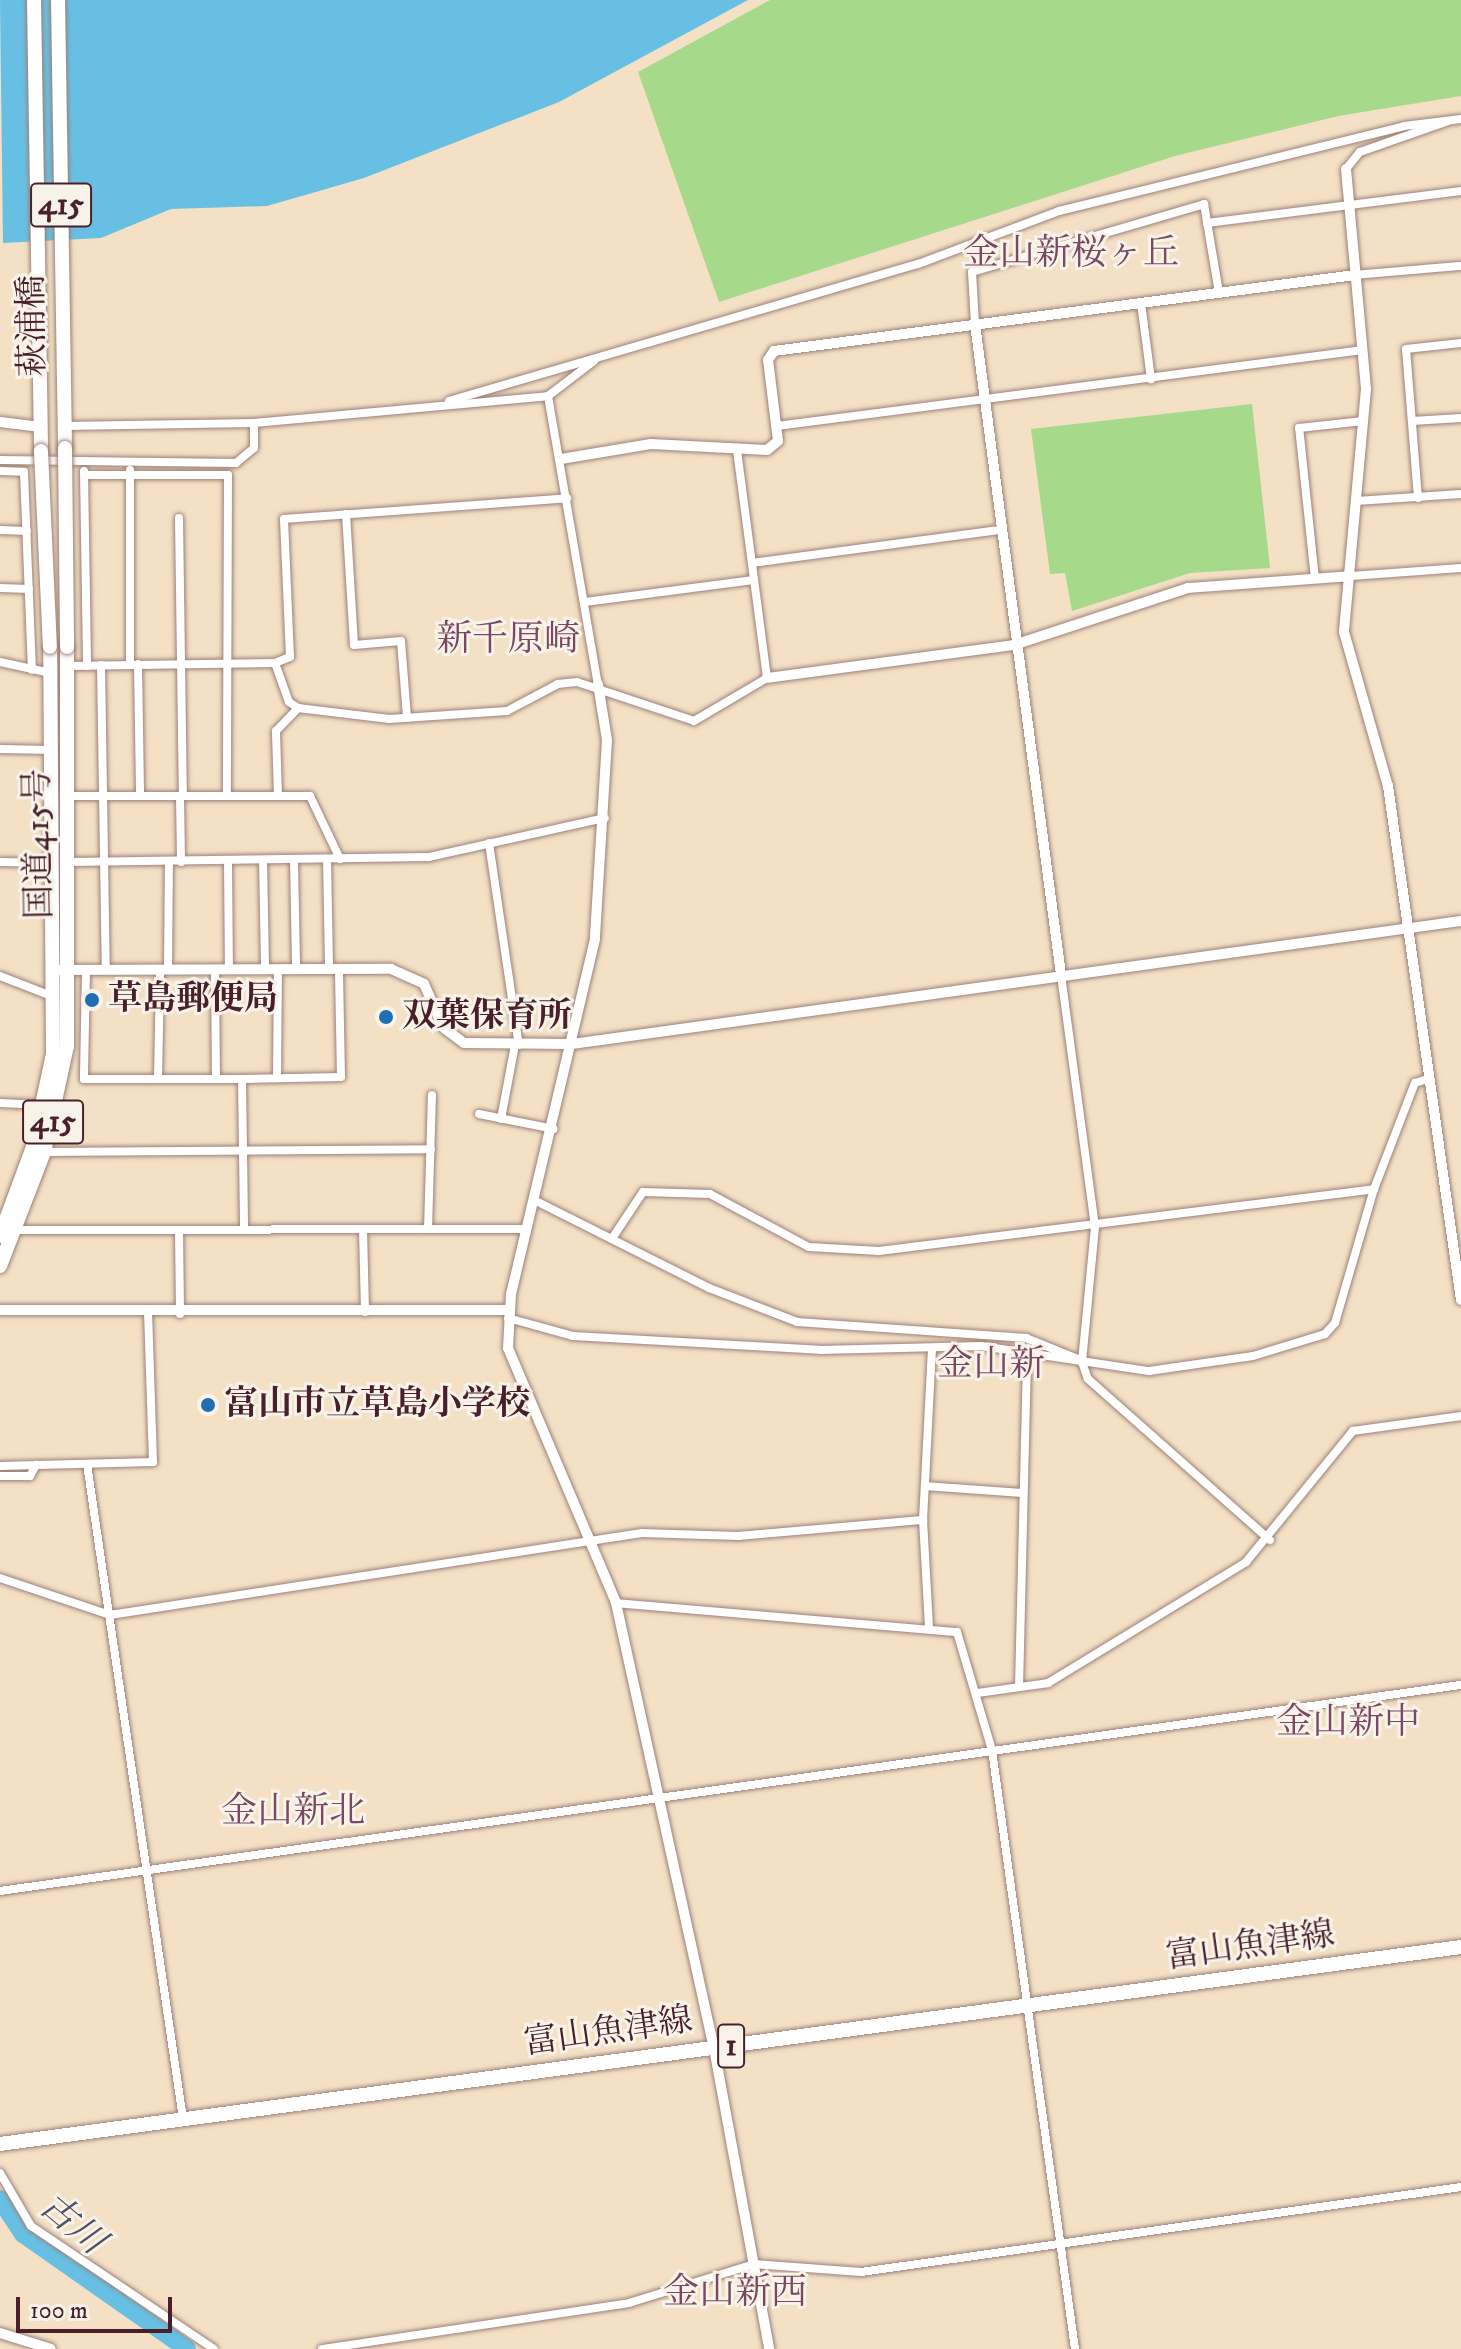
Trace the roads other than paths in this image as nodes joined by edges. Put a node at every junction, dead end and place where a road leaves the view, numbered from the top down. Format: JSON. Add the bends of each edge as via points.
{"nodes":[{"id":1,"x":34,"y":0,"type":"edge"},
{"id":2,"x":58,"y":0,"type":"edge"},
{"id":3,"x":1461,"y":119,"type":"edge"},
{"id":4,"x":1448,"y":121,"type":"junction"},
{"id":5,"x":1346,"y":169,"type":"joint"},
{"id":6,"x":1461,"y":191,"type":"edge"},
{"id":7,"x":1348,"y":201,"type":"junction"},
{"id":8,"x":1207,"y":223,"type":"junction"},
{"id":9,"x":1461,"y":266,"type":"edge"},
{"id":10,"x":1355,"y":275,"type":"junction"},
{"id":11,"x":1219,"y":293,"type":"junction"},
{"id":12,"x":1141,"y":303,"type":"junction"},
{"id":13,"x":975,"y":324,"type":"junction"},
{"id":14,"x":1461,"y":343,"type":"edge"},
{"id":15,"x":1363,"y":350,"type":"junction"},
{"id":16,"x":594,"y":360,"type":"junction"},
{"id":17,"x":1151,"y":379,"type":"junction"},
{"id":18,"x":548,"y":396,"type":"junction"},
{"id":19,"x":984,"y":398,"type":"junction"},
{"id":20,"x":449,"y":401,"type":"junction"},
{"id":21,"x":41,"y":409,"type":"joint"},
{"id":22,"x":64,"y":410,"type":"joint"},
{"id":23,"x":1461,"y":418,"type":"edge"},
{"id":24,"x":1364,"y":421,"type":"junction"},
{"id":25,"x":1412,"y":421,"type":"junction"},
{"id":26,"x":0,"y":422,"type":"edge"},
{"id":27,"x":254,"y":423,"type":"junction"},
{"id":28,"x":64,"y":426,"type":"junction"},
{"id":29,"x":777,"y":426,"type":"junction"},
{"id":30,"x":41,"y":427,"type":"junction"},
{"id":31,"x":737,"y":449,"type":"junction"},
{"id":32,"x":561,"y":459,"type":"junction"},
{"id":33,"x":0,"y":460,"type":"edge"},
{"id":34,"x":24,"y":460,"type":"junction"},
{"id":35,"x":83,"y":461,"type":"junction"},
{"id":36,"x":130,"y":462,"type":"junction"},
{"id":37,"x":0,"y":471,"type":"edge"},
{"id":38,"x":24,"y":472,"type":"junction"},
{"id":39,"x":130,"y":474,"type":"junction"},
{"id":40,"x":84,"y":475,"type":"junction"},
{"id":41,"x":1461,"y":494,"type":"edge"},
{"id":42,"x":567,"y":498,"type":"junction"},
{"id":43,"x":1418,"y":498,"type":"junction"},
{"id":44,"x":1356,"y":501,"type":"junction"},
{"id":45,"x":346,"y":514,"type":"junction"},
{"id":46,"x":179,"y":518,"type":"dead end"},
{"id":47,"x":0,"y":530,"type":"edge"},
{"id":48,"x":999,"y":530,"type":"junction"},
{"id":49,"x":27,"y":531,"type":"junction"},
{"id":50,"x":752,"y":563,"type":"junction"},
{"id":51,"x":1461,"y":568,"type":"edge"},
{"id":52,"x":1351,"y":576,"type":"junction"},
{"id":53,"x":1315,"y":579,"type":"junction"},
{"id":54,"x":754,"y":580,"type":"junction"},
{"id":55,"x":0,"y":588,"type":"edge"},
{"id":56,"x":29,"y":589,"type":"junction"},
{"id":57,"x":585,"y":602,"type":"junction"},
{"id":58,"x":1014,"y":645,"type":"junction"},
{"id":59,"x":0,"y":662,"type":"edge"},
{"id":60,"x":275,"y":663,"type":"junction"},
{"id":61,"x":180,"y":664,"type":"junction"},
{"id":62,"x":229,"y":664,"type":"junction"},
{"id":63,"x":101,"y":665,"type":"junction"},
{"id":64,"x":134,"y":665,"type":"junction"},
{"id":65,"x":67,"y":666,"type":"junction"},
{"id":66,"x":87,"y":666,"type":"junction"},
{"id":67,"x":32,"y":670,"type":"junction"},
{"id":68,"x":51,"y":673,"type":"junction"},
{"id":69,"x":767,"y":678,"type":"junction"},
{"id":70,"x":598,"y":684,"type":"junction"},
{"id":71,"x":298,"y":708,"type":"junction"},
{"id":72,"x":407,"y":718,"type":"junction"},
{"id":73,"x":0,"y":749,"type":"edge"},
{"id":74,"x":54,"y":750,"type":"junction"},
{"id":75,"x":68,"y":796,"type":"junction"},
{"id":76,"x":104,"y":796,"type":"junction"},
{"id":77,"x":140,"y":796,"type":"junction"},
{"id":78,"x":182,"y":796,"type":"junction"},
{"id":79,"x":227,"y":796,"type":"junction"},
{"id":80,"x":278,"y":796,"type":"junction"},
{"id":81,"x":605,"y":818,"type":"junction"},
{"id":82,"x":489,"y":843,"type":"junction"},
{"id":83,"x":340,"y":859,"type":"junction"},
{"id":84,"x":263,"y":860,"type":"junction"},
{"id":85,"x":294,"y":860,"type":"junction"},
{"id":86,"x":327,"y":860,"type":"junction"},
{"id":87,"x":228,"y":861,"type":"junction"},
{"id":88,"x":0,"y":862,"type":"edge"},
{"id":89,"x":62,"y":862,"type":"junction"},
{"id":90,"x":106,"y":862,"type":"junction"},
{"id":91,"x":169,"y":862,"type":"junction"},
{"id":92,"x":181,"y":862,"type":"junction"},
{"id":93,"x":1461,"y":921,"type":"edge"},
{"id":94,"x":1407,"y":928,"type":"junction"},
{"id":95,"x":265,"y":969,"type":"junction"},
{"id":96,"x":278,"y":969,"type":"junction"},
{"id":97,"x":296,"y":969,"type":"junction"},
{"id":98,"x":334,"y":969,"type":"junction"},
{"id":99,"x":63,"y":970,"type":"junction"},
{"id":100,"x":106,"y":970,"type":"junction"},
{"id":101,"x":164,"y":970,"type":"junction"},
{"id":102,"x":215,"y":970,"type":"junction"},
{"id":103,"x":229,"y":970,"type":"junction"},
{"id":104,"x":86,"y":971,"type":"junction"},
{"id":105,"x":1061,"y":975,"type":"junction"},
{"id":106,"x":0,"y":976,"type":"edge"},
{"id":107,"x":54,"y":997,"type":"junction"},
{"id":108,"x":572,"y":1044,"type":"junction"},
{"id":109,"x":517,"y":1045,"type":"junction"},
{"id":110,"x":277,"y":1078,"type":"junction"},
{"id":111,"x":158,"y":1079,"type":"junction"},
{"id":112,"x":216,"y":1079,"type":"junction"},
{"id":113,"x":242,"y":1079,"type":"junction"},
{"id":114,"x":1427,"y":1079,"type":"junction"},
{"id":115,"x":432,"y":1095,"type":"dead end"},
{"id":116,"x":0,"y":1103,"type":"edge"},
{"id":117,"x":44,"y":1105,"type":"junction"},
{"id":118,"x":479,"y":1114,"type":"dead end"},
{"id":119,"x":501,"y":1119,"type":"junction"},
{"id":120,"x":554,"y":1129,"type":"junction"},
{"id":121,"x":431,"y":1149,"type":"junction"},
{"id":122,"x":44,"y":1152,"type":"junction"},
{"id":123,"x":245,"y":1153,"type":"junction"},
{"id":124,"x":1374,"y":1189,"type":"junction"},
{"id":125,"x":536,"y":1201,"type":"junction"},
{"id":126,"x":1095,"y":1227,"type":"junction"},
{"id":127,"x":244,"y":1229,"type":"junction"},
{"id":128,"x":363,"y":1229,"type":"junction"},
{"id":129,"x":428,"y":1229,"type":"junction"},
{"id":130,"x":527,"y":1229,"type":"junction"},
{"id":131,"x":15,"y":1230,"type":"junction"},
{"id":132,"x":179,"y":1230,"type":"junction"},
{"id":133,"x":0,"y":1236,"type":"edge"},
{"id":134,"x":613,"y":1237,"type":"junction"},
{"id":135,"x":0,"y":1266,"type":"edge"},
{"id":136,"x":1461,"y":1300,"type":"edge"},
{"id":137,"x":0,"y":1310,"type":"edge"},
{"id":138,"x":365,"y":1313,"type":"junction"},
{"id":139,"x":509,"y":1314,"type":"junction"},
{"id":140,"x":148,"y":1315,"type":"junction"},
{"id":141,"x":180,"y":1315,"type":"junction"},
{"id":142,"x":932,"y":1349,"type":"junction"},
{"id":143,"x":1027,"y":1351,"type":"junction"},
{"id":144,"x":1082,"y":1362,"type":"junction"},
{"id":145,"x":1461,"y":1416,"type":"edge"},
{"id":146,"x":87,"y":1464,"type":"junction"},
{"id":147,"x":36,"y":1465,"type":"junction"},
{"id":148,"x":0,"y":1466,"type":"edge"},
{"id":149,"x":0,"y":1476,"type":"edge"},
{"id":150,"x":925,"y":1486,"type":"junction"},
{"id":151,"x":1022,"y":1493,"type":"junction"},
{"id":152,"x":923,"y":1520,"type":"junction"},
{"id":153,"x":1270,"y":1540,"type":"junction"},
{"id":154,"x":591,"y":1544,"type":"junction"},
{"id":155,"x":0,"y":1578,"type":"edge"},
{"id":156,"x":616,"y":1603,"type":"junction"},
{"id":157,"x":110,"y":1615,"type":"junction"},
{"id":158,"x":929,"y":1627,"type":"junction"},
{"id":159,"x":1461,"y":1685,"type":"edge"},
{"id":160,"x":1019,"y":1687,"type":"junction"},
{"id":161,"x":978,"y":1693,"type":"junction"},
{"id":162,"x":992,"y":1750,"type":"junction"},
{"id":163,"x":660,"y":1798,"type":"junction"},
{"id":164,"x":146,"y":1871,"type":"junction"},
{"id":165,"x":0,"y":1891,"type":"edge"},
{"id":166,"x":1461,"y":1947,"type":"edge"},
{"id":167,"x":1026,"y":2007,"type":"junction"},
{"id":168,"x":714,"y":2048,"type":"junction"},
{"id":169,"x":183,"y":2119,"type":"junction"},
{"id":170,"x":0,"y":2144,"type":"edge"},
{"id":171,"x":0,"y":2173,"type":"edge"},
{"id":172,"x":1461,"y":2187,"type":"edge"},
{"id":173,"x":1059,"y":2245,"type":"junction"},
{"id":174,"x":754,"y":2264,"type":"junction"},
{"id":175,"x":0,"y":2333,"type":"edge"},
{"id":176,"x":51,"y":2349,"type":"edge"},
{"id":177,"x":214,"y":2349,"type":"edge"},
{"id":178,"x":322,"y":2349,"type":"edge"},
{"id":179,"x":769,"y":2349,"type":"edge"},
{"id":180,"x":1075,"y":2349,"type":"edge"}],
"edges":[{"from":1,"to":21,"type":"main road","name":"萩浦橋","number":"415"},
{"from":2,"to":22,"type":"main road","name":"萩浦橋","number":"415"},
{"from":3,"to":4,"type":"street"},
{"from":4,"to":5,"type":"street","via":[[1360,152]]},
{"from":4,"to":16,"type":"street","via":[[1059,211],[918,264]]},
{"from":5,"to":7,"type":"street"},
{"from":6,"to":7,"type":"street"},
{"from":7,"to":8,"type":"street"},
{"from":7,"to":10,"type":"street"},
{"from":8,"to":11,"type":"street"},
{"from":8,"to":13,"type":"street","via":[[1204,204],[972,272]]},
{"from":9,"to":10,"type":"street"},
{"from":10,"to":11,"type":"street"},
{"from":10,"to":15,"type":"street"},
{"from":11,"to":12,"type":"street"},
{"from":12,"to":13,"type":"street"},
{"from":12,"to":17,"type":"street"},
{"from":13,"to":19,"type":"street"},
{"from":13,"to":29,"type":"street","via":[[774,351],[768,360]]},
{"from":14,"to":25,"type":"street","via":[[1406,349]]},
{"from":15,"to":17,"type":"street"},
{"from":15,"to":24,"type":"street"},
{"from":16,"to":18,"type":"street"},
{"from":16,"to":20,"type":"street"},
{"from":17,"to":19,"type":"street"},
{"from":18,"to":20,"type":"street"},
{"from":18,"to":32,"type":"street"},
{"from":19,"to":29,"type":"street"},
{"from":19,"to":48,"type":"street"},
{"from":20,"to":27,"type":"street"},
{"from":21,"to":30,"type":"main road","name":"国道415号","number":"415"},
{"from":22,"to":28,"type":"main road","name":"国道415号","number":"415"},
{"from":23,"to":25,"type":"street"},
{"from":24,"to":44,"type":"street"},
{"from":24,"to":53,"type":"street","via":[[1299,428]]},
{"from":25,"to":43,"type":"street"},
{"from":26,"to":30,"type":"street"},
{"from":27,"to":28,"type":"street"},
{"from":27,"to":36,"type":"street","via":[[254,448],[236,463]]},
{"from":28,"to":65,"type":"main road","name":"国道415号","number":"415","bridge":true},
{"from":29,"to":31,"type":"street","via":[[778,441],[767,450]]},
{"from":30,"to":68,"type":"main road","name":"国道415号","number":"415","bridge":true},
{"from":31,"to":32,"type":"street","via":[[651,444]]},
{"from":31,"to":50,"type":"street"},
{"from":32,"to":42,"type":"street"},
{"from":33,"to":34,"type":"street"},
{"from":34,"to":35,"type":"street"},
{"from":34,"to":38,"type":"street"},
{"from":35,"to":36,"type":"street"},
{"from":35,"to":40,"type":"street"},
{"from":36,"to":39,"type":"street"},
{"from":37,"to":38,"type":"street"},
{"from":38,"to":49,"type":"street"},
{"from":39,"to":40,"type":"street"},
{"from":39,"to":62,"type":"street","via":[[228,475]]},
{"from":39,"to":64,"type":"street"},
{"from":40,"to":66,"type":"street"},
{"from":41,"to":43,"type":"street"},
{"from":42,"to":45,"type":"street"},
{"from":42,"to":57,"type":"street"},
{"from":43,"to":44,"type":"street"},
{"from":44,"to":52,"type":"street"},
{"from":45,"to":60,"type":"street","via":[[284,519],[290,657]]},
{"from":45,"to":72,"type":"street","via":[[354,645],[401,641]]},
{"from":46,"to":61,"type":"street"},
{"from":47,"to":49,"type":"street"},
{"from":48,"to":50,"type":"street"},
{"from":48,"to":58,"type":"street"},
{"from":49,"to":56,"type":"street"},
{"from":50,"to":54,"type":"street"},
{"from":51,"to":52,"type":"street"},
{"from":52,"to":53,"type":"street"},
{"from":52,"to":94,"type":"street","via":[[1344,632],[1379,735]]},
{"from":53,"to":58,"type":"street","via":[[1188,588]]},
{"from":54,"to":57,"type":"street"},
{"from":54,"to":69,"type":"street"},
{"from":55,"to":56,"type":"street"},
{"from":56,"to":67,"type":"street"},
{"from":57,"to":70,"type":"street"},
{"from":58,"to":69,"type":"street"},
{"from":58,"to":105,"type":"street"},
{"from":59,"to":67,"type":"street"},
{"from":60,"to":62,"type":"street"},
{"from":60,"to":71,"type":"street","via":[[289,702]]},
{"from":61,"to":62,"type":"street"},
{"from":61,"to":64,"type":"street"},
{"from":61,"to":78,"type":"street"},
{"from":62,"to":79,"type":"street"},
{"from":63,"to":64,"type":"street"},
{"from":63,"to":66,"type":"street"},
{"from":63,"to":76,"type":"street"},
{"from":64,"to":77,"type":"street"},
{"from":65,"to":66,"type":"street"},
{"from":65,"to":75,"type":"main road","name":"国道415号","number":"415"},
{"from":67,"to":68,"type":"street"},
{"from":68,"to":74,"type":"main road","name":"国道415号","number":"415"},
{"from":69,"to":70,"type":"street","via":[[694,721]]},
{"from":70,"to":72,"type":"street","via":[[558,684],[507,711]]},
{"from":70,"to":81,"type":"street","via":[[607,740]]},
{"from":71,"to":72,"type":"street"},
{"from":71,"to":80,"type":"street","via":[[276,731]]},
{"from":73,"to":74,"type":"street"},
{"from":74,"to":89,"type":"main road","name":"国道415号","number":"415"},
{"from":75,"to":76,"type":"street"},
{"from":75,"to":89,"type":"main road","name":"国道415号","number":"415"},
{"from":76,"to":77,"type":"street"},
{"from":76,"to":90,"type":"street"},
{"from":77,"to":78,"type":"street"},
{"from":78,"to":79,"type":"street"},
{"from":78,"to":92,"type":"street"},
{"from":79,"to":80,"type":"street"},
{"from":80,"to":83,"type":"street","via":[[310,796]]},
{"from":81,"to":82,"type":"street"},
{"from":81,"to":108,"type":"street","via":[[595,939]]},
{"from":82,"to":83,"type":"street","via":[[429,857]]},
{"from":82,"to":109,"type":"street"},
{"from":83,"to":86,"type":"street"},
{"from":84,"to":85,"type":"street"},
{"from":84,"to":87,"type":"street"},
{"from":84,"to":95,"type":"street"},
{"from":85,"to":86,"type":"street"},
{"from":85,"to":97,"type":"street"},
{"from":86,"to":98,"type":"street"},
{"from":87,"to":92,"type":"street"},
{"from":87,"to":103,"type":"street"},
{"from":88,"to":89,"type":"street"},
{"from":89,"to":90,"type":"street"},
{"from":89,"to":99,"type":"main road","name":"国道415号","number":"415"},
{"from":90,"to":91,"type":"street"},
{"from":90,"to":100,"type":"street"},
{"from":91,"to":92,"type":"street"},
{"from":91,"to":101,"type":"street"},
{"from":93,"to":94,"type":"street"},
{"from":94,"to":105,"type":"street"},
{"from":94,"to":114,"type":"street"},
{"from":95,"to":96,"type":"street"},
{"from":95,"to":103,"type":"street"},
{"from":96,"to":97,"type":"street"},
{"from":96,"to":110,"type":"street"},
{"from":97,"to":98,"type":"street"},
{"from":98,"to":109,"type":"street","via":[[409,972],[424,984],[444,1028],[464,1043]]},
{"from":98,"to":110,"type":"street","via":[[341,1077]]},
{"from":99,"to":104,"type":"street"},
{"from":99,"to":107,"type":"main road","name":"国道415号","number":"415"},
{"from":99,"to":122,"type":"main road","name":"国道415号","number":"415","via":[[63,1077]]},
{"from":100,"to":101,"type":"street"},
{"from":100,"to":104,"type":"street"},
{"from":101,"to":102,"type":"street"},
{"from":101,"to":111,"type":"street"},
{"from":102,"to":103,"type":"street"},
{"from":102,"to":112,"type":"street"},
{"from":104,"to":111,"type":"street","via":[[84,1079]]},
{"from":105,"to":108,"type":"street"},
{"from":105,"to":126,"type":"street"},
{"from":106,"to":107,"type":"street"},
{"from":107,"to":117,"type":"main road","name":"国道415号","number":"415"},
{"from":108,"to":109,"type":"street"},
{"from":108,"to":120,"type":"street"},
{"from":109,"to":119,"type":"street"},
{"from":110,"to":113,"type":"street"},
{"from":111,"to":112,"type":"street"},
{"from":112,"to":113,"type":"street"},
{"from":113,"to":123,"type":"street"},
{"from":114,"to":124,"type":"street","via":[[1415,1083]]},
{"from":114,"to":136,"type":"street"},
{"from":115,"to":121,"type":"street"},
{"from":116,"to":117,"type":"street"},
{"from":117,"to":133,"type":"main road","name":"国道415号","number":"415"},
{"from":118,"to":119,"type":"street"},
{"from":119,"to":120,"type":"street"},
{"from":120,"to":125,"type":"street"},
{"from":121,"to":123,"type":"street"},
{"from":121,"to":129,"type":"street"},
{"from":122,"to":123,"type":"street"},
{"from":122,"to":131,"type":"main road","name":"国道415号","number":"415"},
{"from":123,"to":127,"type":"street"},
{"from":124,"to":126,"type":"street"},
{"from":124,"to":144,"type":"street","via":[[1335,1323],[1325,1334],[1186,1367],[1149,1371]]},
{"from":125,"to":130,"type":"street"},
{"from":125,"to":134,"type":"street"},
{"from":126,"to":134,"type":"street","via":[[915,1250],[809,1247],[710,1194],[643,1192]]},
{"from":126,"to":144,"type":"street"},
{"from":127,"to":128,"type":"street"},
{"from":127,"to":132,"type":"street"},
{"from":128,"to":129,"type":"street"},
{"from":128,"to":138,"type":"street"},
{"from":129,"to":130,"type":"street"},
{"from":130,"to":139,"type":"street"},
{"from":131,"to":132,"type":"street"},
{"from":131,"to":135,"type":"main road","name":"国道415号","number":"415"},
{"from":132,"to":141,"type":"street"},
{"from":134,"to":144,"type":"street","via":[[709,1288],[797,1322],[1026,1338],[1060,1346]]},
{"from":137,"to":140,"type":"street"},
{"from":138,"to":139,"type":"street"},
{"from":138,"to":141,"type":"street"},
{"from":139,"to":142,"type":"street","via":[[573,1336],[820,1350]]},
{"from":139,"to":154,"type":"street","via":[[512,1365]]},
{"from":140,"to":141,"type":"street"},
{"from":140,"to":146,"type":"street","via":[[153,1462]]},
{"from":142,"to":143,"type":"street"},
{"from":142,"to":150,"type":"street"},
{"from":143,"to":144,"type":"street"},
{"from":143,"to":151,"type":"street"},
{"from":144,"to":153,"type":"street","via":[[1088,1379]]},
{"from":145,"to":153,"type":"street","via":[[1353,1431]]},
{"from":146,"to":147,"type":"street"},
{"from":146,"to":157,"type":"street"},
{"from":147,"to":148,"type":"street"},
{"from":147,"to":149,"type":"street","via":[[30,1476]]},
{"from":150,"to":151,"type":"street"},
{"from":150,"to":152,"type":"street"},
{"from":151,"to":160,"type":"street"},
{"from":152,"to":154,"type":"street","via":[[739,1536],[642,1533]]},
{"from":152,"to":158,"type":"street"},
{"from":153,"to":160,"type":"street","via":[[1246,1562],[1048,1683]]},
{"from":154,"to":156,"type":"street"},
{"from":154,"to":157,"type":"street"},
{"from":155,"to":157,"type":"street"},
{"from":156,"to":158,"type":"street"},
{"from":156,"to":163,"type":"street"},
{"from":157,"to":164,"type":"street"},
{"from":158,"to":161,"type":"street","via":[[957,1632]]},
{"from":159,"to":162,"type":"street"},
{"from":160,"to":161,"type":"street"},
{"from":161,"to":162,"type":"street"},
{"from":162,"to":163,"type":"street"},
{"from":162,"to":167,"type":"street"},
{"from":163,"to":164,"type":"street"},
{"from":163,"to":168,"type":"street"},
{"from":164,"to":165,"type":"street"},
{"from":164,"to":169,"type":"street"},
{"from":166,"to":167,"type":"main road","name":"富山魚津線","number":"1"},
{"from":167,"to":168,"type":"main road","name":"富山魚津線","number":"1"},
{"from":167,"to":173,"type":"street"},
{"from":168,"to":169,"type":"main road","name":"富山魚津線","number":"1"},
{"from":168,"to":174,"type":"street"},
{"from":169,"to":170,"type":"main road","name":"富山魚津線","number":"1"},
{"from":171,"to":177,"type":"street","via":[[31,2226]]},
{"from":172,"to":173,"type":"street"},
{"from":173,"to":174,"type":"street","via":[[861,2272]]},
{"from":173,"to":180,"type":"street"},
{"from":174,"to":178,"type":"street","via":[[629,2303]]},
{"from":174,"to":179,"type":"street"},
{"from":175,"to":176,"type":"street"}]}
